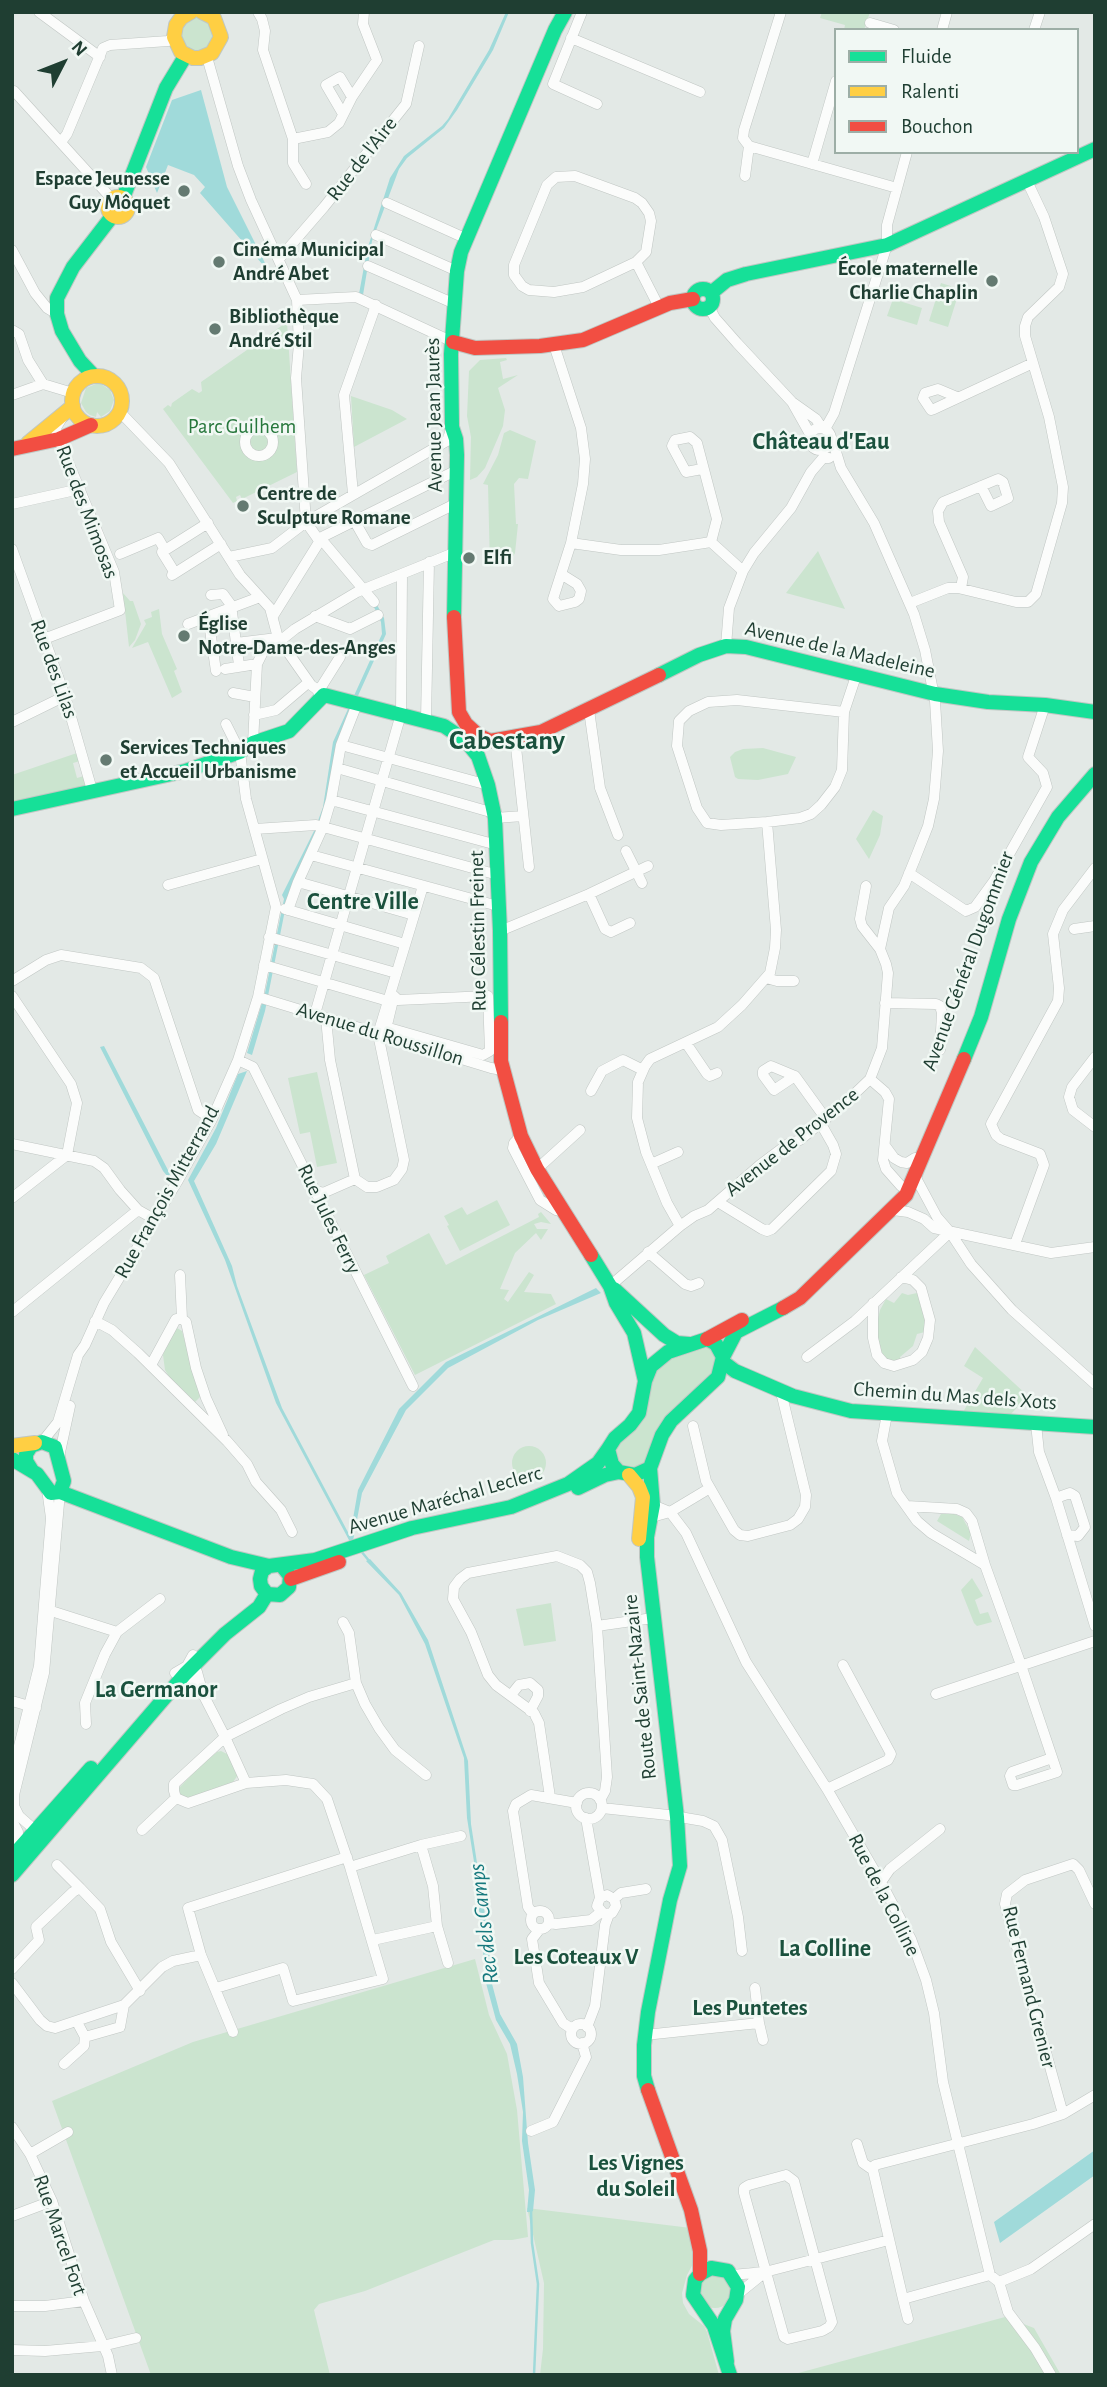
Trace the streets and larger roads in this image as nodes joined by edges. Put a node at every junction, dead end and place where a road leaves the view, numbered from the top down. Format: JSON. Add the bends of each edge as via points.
{"nodes":[{"id":1,"x":39,"y":12,"type":"edge"},
{"id":2,"x":191,"y":12,"type":"edge"},
{"id":3,"x":258,"y":12,"type":"edge"},
{"id":4,"x":364,"y":12,"type":"edge"},
{"id":5,"x":565,"y":12,"type":"edge"},
{"id":6,"x":582,"y":12,"type":"edge"},
{"id":7,"x":781,"y":12,"type":"edge"},
{"id":8,"x":212,"y":14,"type":"edge"},
{"id":9,"x":870,"y":23,"type":"dead end"},
{"id":10,"x":887,"y":28,"type":"edge"},
{"id":11,"x":174,"y":37,"type":"junction"},
{"id":12,"x":571,"y":38,"type":"junction"},
{"id":13,"x":419,"y":46,"type":"dead end"},
{"id":14,"x":186,"y":55,"type":"junction"},
{"id":15,"x":100,"y":57,"type":"junction"},
{"id":16,"x":206,"y":57,"type":"junction"},
{"id":17,"x":834,"y":88,"type":"edge"},
{"id":18,"x":14,"y":91,"type":"edge"},
{"id":19,"x":700,"y":92,"type":"dead end"},
{"id":20,"x":352,"y":97,"type":"junction"},
{"id":21,"x":597,"y":104,"type":"dead end"},
{"id":22,"x":343,"y":114,"type":"junction"},
{"id":23,"x":293,"y":139,"type":"junction"},
{"id":24,"x":61,"y":142,"type":"junction"},
{"id":25,"x":749,"y":146,"type":"junction"},
{"id":26,"x":1095,"y":149,"type":"edge"},
{"id":27,"x":906,"y":154,"type":"edge"},
{"id":28,"x":812,"y":164,"type":"junction"},
{"id":29,"x":745,"y":176,"type":"dead end"},
{"id":30,"x":1027,"y":181,"type":"junction"},
{"id":31,"x":306,"y":184,"type":"dead end"},
{"id":32,"x":897,"y":188,"type":"junction"},
{"id":33,"x":117,"y":198,"type":"junction"},
{"id":34,"x":387,"y":203,"type":"dead end"},
{"id":35,"x":376,"y":235,"type":"dead end"},
{"id":36,"x":467,"y":239,"type":"junction"},
{"id":37,"x":887,"y":245,"type":"junction"},
{"id":38,"x":12,"y":250,"type":"edge"},
{"id":39,"x":279,"y":258,"type":"junction"},
{"id":40,"x":636,"y":262,"type":"junction"},
{"id":41,"x":368,"y":266,"type":"dead end"},
{"id":42,"x":457,"y":271,"type":"junction"},
{"id":43,"x":297,"y":300,"type":"junction"},
{"id":44,"x":710,"y":300,"type":"junction"},
{"id":45,"x":456,"y":304,"type":"junction"},
{"id":46,"x":376,"y":305,"type":"junction"},
{"id":47,"x":659,"y":307,"type":"junction"},
{"id":48,"x":57,"y":314,"type":"junction"},
{"id":49,"x":12,"y":330,"type":"edge"},
{"id":50,"x":453,"y":342,"type":"junction"},
{"id":51,"x":554,"y":345,"type":"junction"},
{"id":52,"x":1033,"y":363,"type":"junction"},
{"id":53,"x":43,"y":384,"type":"junction"},
{"id":54,"x":12,"y":395,"type":"edge"},
{"id":55,"x":76,"y":395,"type":"junction"},
{"id":56,"x":957,"y":397,"type":"dead end"},
{"id":57,"x":792,"y":402,"type":"junction"},
{"id":58,"x":120,"y":412,"type":"junction"},
{"id":59,"x":91,"y":425,"type":"junction"},
{"id":60,"x":452,"y":427,"type":"junction"},
{"id":61,"x":823,"y":428,"type":"junction"},
{"id":62,"x":59,"y":439,"type":"junction"},
{"id":63,"x":832,"y":439,"type":"junction"},
{"id":64,"x":811,"y":440,"type":"junction"},
{"id":65,"x":17,"y":448,"type":"edge"},
{"id":66,"x":825,"y":455,"type":"junction"},
{"id":67,"x":841,"y":468,"type":"junction"},
{"id":68,"x":702,"y":469,"type":"dead end"},
{"id":69,"x":457,"y":470,"type":"junction"},
{"id":70,"x":811,"y":472,"type":"junction"},
{"id":71,"x":981,"y":486,"type":"dead end"},
{"id":72,"x":80,"y":489,"type":"junction"},
{"id":73,"x":353,"y":494,"type":"junction"},
{"id":74,"x":457,"y":503,"type":"junction"},
{"id":75,"x":12,"y":504,"type":"edge"},
{"id":76,"x":354,"y":520,"type":"junction"},
{"id":77,"x":306,"y":522,"type":"junction"},
{"id":78,"x":208,"y":523,"type":"junction"},
{"id":79,"x":319,"y":539,"type":"junction"},
{"id":80,"x":711,"y":542,"type":"junction"},
{"id":81,"x":571,"y":543,"type":"junction"},
{"id":82,"x":221,"y":544,"type":"junction"},
{"id":83,"x":12,"y":549,"type":"edge"},
{"id":84,"x":164,"y":551,"type":"junction"},
{"id":85,"x":456,"y":552,"type":"junction"},
{"id":86,"x":120,"y":554,"type":"dead end"},
{"id":87,"x":229,"y":557,"type":"junction"},
{"id":88,"x":429,"y":562,"type":"junction"},
{"id":89,"x":743,"y":571,"type":"junction"},
{"id":90,"x":402,"y":573,"type":"junction"},
{"id":91,"x":561,"y":574,"type":"dead end"},
{"id":92,"x":365,"y":589,"type":"junction"},
{"id":93,"x":961,"y":589,"type":"junction"},
{"id":94,"x":211,"y":595,"type":"dead end"},
{"id":95,"x":262,"y":600,"type":"junction"},
{"id":96,"x":374,"y":602,"type":"dead end"},
{"id":97,"x":910,"y":603,"type":"junction"},
{"id":98,"x":231,"y":608,"type":"junction"},
{"id":99,"x":378,"y":615,"type":"dead end"},
{"id":100,"x":208,"y":616,"type":"junction"},
{"id":101,"x":316,"y":616,"type":"junction"},
{"id":102,"x":273,"y":617,"type":"junction"},
{"id":103,"x":188,"y":624,"type":"dead end"},
{"id":104,"x":44,"y":639,"type":"junction"},
{"id":105,"x":279,"y":640,"type":"junction"},
{"id":106,"x":236,"y":643,"type":"junction"},
{"id":107,"x":726,"y":646,"type":"junction"},
{"id":108,"x":340,"y":657,"type":"dead end"},
{"id":109,"x":257,"y":664,"type":"junction"},
{"id":110,"x":239,"y":665,"type":"junction"},
{"id":111,"x":857,"y":673,"type":"junction"},
{"id":112,"x":309,"y":681,"type":"junction"},
{"id":113,"x":233,"y":693,"type":"dead end"},
{"id":114,"x":321,"y":694,"type":"junction"},
{"id":115,"x":935,"y":694,"type":"junction"},
{"id":116,"x":65,"y":696,"type":"junction"},
{"id":117,"x":255,"y":697,"type":"junction"},
{"id":118,"x":358,"y":704,"type":"junction"},
{"id":119,"x":1045,"y":705,"type":"junction"},
{"id":120,"x":589,"y":710,"type":"junction"},
{"id":121,"x":844,"y":712,"type":"junction"},
{"id":122,"x":1093,"y":713,"type":"edge"},
{"id":123,"x":401,"y":714,"type":"junction"},
{"id":124,"x":254,"y":715,"type":"junction"},
{"id":125,"x":459,"y":715,"type":"junction"},
{"id":126,"x":426,"y":720,"type":"junction"},
{"id":127,"x":12,"y":722,"type":"edge"},
{"id":128,"x":226,"y":723,"type":"dead end"},
{"id":129,"x":450,"y":729,"type":"junction"},
{"id":130,"x":484,"y":738,"type":"junction"},
{"id":131,"x":515,"y":738,"type":"junction"},
{"id":132,"x":253,"y":743,"type":"junction"},
{"id":133,"x":341,"y":745,"type":"junction"},
{"id":134,"x":240,"y":752,"type":"junction"},
{"id":135,"x":478,"y":755,"type":"junction"},
{"id":136,"x":389,"y":758,"type":"junction"},
{"id":137,"x":1095,"y":764,"type":"edge"},
{"id":138,"x":337,"y":768,"type":"junction"},
{"id":139,"x":1095,"y":774,"type":"edge"},
{"id":140,"x":382,"y":781,"type":"junction"},
{"id":141,"x":488,"y":785,"type":"junction"},
{"id":142,"x":92,"y":790,"type":"junction"},
{"id":143,"x":331,"y":800,"type":"junction"},
{"id":144,"x":12,"y":809,"type":"edge"},
{"id":145,"x":374,"y":811,"type":"junction"},
{"id":146,"x":495,"y":816,"type":"junction"},
{"id":147,"x":523,"y":816,"type":"junction"},
{"id":148,"x":767,"y":822,"type":"junction"},
{"id":149,"x":323,"y":827,"type":"junction"},
{"id":150,"x":255,"y":829,"type":"junction"},
{"id":151,"x":618,"y":835,"type":"dead end"},
{"id":152,"x":366,"y":839,"type":"junction"},
{"id":153,"x":497,"y":845,"type":"junction"},
{"id":154,"x":626,"y":851,"type":"dead end"},
{"id":155,"x":311,"y":855,"type":"junction"},
{"id":156,"x":262,"y":859,"type":"junction"},
{"id":157,"x":648,"y":866,"type":"dead end"},
{"id":158,"x":529,"y":867,"type":"dead end"},
{"id":159,"x":357,"y":868,"type":"junction"},
{"id":160,"x":1095,"y":868,"type":"edge"},
{"id":161,"x":636,"y":872,"type":"junction"},
{"id":162,"x":909,"y":873,"type":"junction"},
{"id":163,"x":498,"y":875,"type":"junction"},
{"id":164,"x":298,"y":882,"type":"junction"},
{"id":165,"x":642,"y":883,"type":"dead end"},
{"id":166,"x":168,"y":885,"type":"dead end"},
{"id":167,"x":423,"y":886,"type":"junction"},
{"id":168,"x":866,"y":886,"type":"dead end"},
{"id":169,"x":589,"y":894,"type":"junction"},
{"id":170,"x":349,"y":896,"type":"junction"},
{"id":171,"x":498,"y":906,"type":"junction"},
{"id":172,"x":276,"y":907,"type":"junction"},
{"id":173,"x":288,"y":910,"type":"junction"},
{"id":174,"x":414,"y":915,"type":"junction"},
{"id":175,"x":630,"y":923,"type":"dead end"},
{"id":176,"x":341,"y":926,"type":"junction"},
{"id":177,"x":1095,"y":926,"type":"edge"},
{"id":178,"x":1074,"y":929,"type":"dead end"},
{"id":179,"x":500,"y":931,"type":"junction"},
{"id":180,"x":269,"y":937,"type":"junction"},
{"id":181,"x":405,"y":944,"type":"junction"},
{"id":182,"x":880,"y":948,"type":"junction"},
{"id":183,"x":332,"y":955,"type":"junction"},
{"id":184,"x":264,"y":965,"type":"junction"},
{"id":185,"x":396,"y":973,"type":"junction"},
{"id":186,"x":766,"y":978,"type":"junction"},
{"id":187,"x":12,"y":981,"type":"edge"},
{"id":188,"x":794,"y":981,"type":"dead end"},
{"id":189,"x":324,"y":982,"type":"junction"},
{"id":190,"x":12,"y":996,"type":"edge"},
{"id":191,"x":488,"y":996,"type":"joint"},
{"id":192,"x":258,"y":997,"type":"junction"},
{"id":193,"x":388,"y":1000,"type":"junction"},
{"id":194,"x":885,"y":1003,"type":"junction"},
{"id":195,"x":320,"y":1016,"type":"junction"},
{"id":196,"x":378,"y":1034,"type":"junction"},
{"id":197,"x":686,"y":1043,"type":"junction"},
{"id":198,"x":940,"y":1049,"type":"dead end"},
{"id":199,"x":1095,"y":1057,"type":"edge"},
{"id":200,"x":238,"y":1060,"type":"junction"},
{"id":201,"x":502,"y":1065,"type":"junction"},
{"id":202,"x":643,"y":1070,"type":"junction"},
{"id":203,"x":718,"y":1073,"type":"dead end"},
{"id":204,"x":795,"y":1076,"type":"dead end"},
{"id":205,"x":870,"y":1079,"type":"junction"},
{"id":206,"x":591,"y":1091,"type":"dead end"},
{"id":207,"x":212,"y":1119,"type":"junction"},
{"id":208,"x":823,"y":1122,"type":"junction"},
{"id":209,"x":1095,"y":1127,"type":"edge"},
{"id":210,"x":580,"y":1130,"type":"dead end"},
{"id":211,"x":521,"y":1136,"type":"junction"},
{"id":212,"x":12,"y":1144,"type":"edge"},
{"id":213,"x":886,"y":1147,"type":"junction"},
{"id":214,"x":678,"y":1152,"type":"dead end"},
{"id":215,"x":67,"y":1155,"type":"junction"},
{"id":216,"x":915,"y":1158,"type":"junction"},
{"id":217,"x":651,"y":1164,"type":"junction"},
{"id":218,"x":537,"y":1169,"type":"junction"},
{"id":219,"x":915,"y":1176,"type":"junction"},
{"id":220,"x":355,"y":1179,"type":"junction"},
{"id":221,"x":901,"y":1186,"type":"junction"},
{"id":222,"x":314,"y":1190,"type":"junction"},
{"id":223,"x":12,"y":1198,"type":"edge"},
{"id":224,"x":718,"y":1202,"type":"junction"},
{"id":225,"x":138,"y":1210,"type":"junction"},
{"id":226,"x":893,"y":1210,"type":"junction"},
{"id":227,"x":563,"y":1212,"type":"junction"},
{"id":228,"x":154,"y":1219,"type":"junction"},
{"id":229,"x":680,"y":1226,"type":"junction"},
{"id":230,"x":950,"y":1231,"type":"junction"},
{"id":231,"x":1015,"y":1244,"type":"junction"},
{"id":232,"x":1095,"y":1247,"type":"edge"},
{"id":233,"x":648,"y":1252,"type":"junction"},
{"id":234,"x":180,"y":1275,"type":"dead end"},
{"id":235,"x":901,"y":1277,"type":"junction"},
{"id":236,"x":699,"y":1283,"type":"dead end"},
{"id":237,"x":610,"y":1286,"type":"junction"},
{"id":238,"x":873,"y":1303,"type":"junction"},
{"id":239,"x":12,"y":1312,"type":"edge"},
{"id":240,"x":182,"y":1319,"type":"junction"},
{"id":241,"x":95,"y":1321,"type":"junction"},
{"id":242,"x":707,"y":1339,"type":"junction"},
{"id":243,"x":690,"y":1344,"type":"junction"},
{"id":244,"x":85,"y":1345,"type":"junction"},
{"id":245,"x":807,"y":1357,"type":"dead end"},
{"id":246,"x":727,"y":1364,"type":"junction"},
{"id":247,"x":151,"y":1365,"type":"junction"},
{"id":248,"x":645,"y":1381,"type":"junction"},
{"id":249,"x":1094,"y":1381,"type":"edge"},
{"id":250,"x":413,"y":1386,"type":"dead end"},
{"id":251,"x":792,"y":1402,"type":"junction"},
{"id":252,"x":880,"y":1414,"type":"junction"},
{"id":253,"x":905,"y":1414,"type":"junction"},
{"id":254,"x":1038,"y":1424,"type":"junction"},
{"id":255,"x":693,"y":1426,"type":"dead end"},
{"id":256,"x":1094,"y":1426,"type":"edge"},
{"id":257,"x":884,"y":1430,"type":"junction"},
{"id":258,"x":227,"y":1441,"type":"junction"},
{"id":259,"x":1038,"y":1441,"type":"junction"},
{"id":260,"x":39,"y":1442,"type":"junction"},
{"id":261,"x":12,"y":1446,"type":"edge"},
{"id":262,"x":608,"y":1449,"type":"junction"},
{"id":263,"x":59,"y":1457,"type":"junction"},
{"id":264,"x":12,"y":1459,"type":"edge"},
{"id":265,"x":650,"y":1468,"type":"junction"},
{"id":266,"x":31,"y":1469,"type":"junction"},
{"id":267,"x":624,"y":1474,"type":"junction"},
{"id":268,"x":57,"y":1487,"type":"junction"},
{"id":269,"x":710,"y":1488,"type":"junction"},
{"id":270,"x":1056,"y":1498,"type":"junction"},
{"id":271,"x":907,"y":1506,"type":"junction"},
{"id":272,"x":649,"y":1509,"type":"junction"},
{"id":273,"x":670,"y":1512,"type":"junction"},
{"id":274,"x":292,"y":1532,"type":"dead end"},
{"id":275,"x":1067,"y":1535,"type":"junction"},
{"id":276,"x":368,"y":1547,"type":"junction"},
{"id":277,"x":348,"y":1554,"type":"junction"},
{"id":278,"x":231,"y":1557,"type":"junction"},
{"id":279,"x":985,"y":1565,"type":"junction"},
{"id":280,"x":275,"y":1566,"type":"junction"},
{"id":281,"x":290,"y":1579,"type":"junction"},
{"id":282,"x":263,"y":1586,"type":"junction"},
{"id":283,"x":160,"y":1600,"type":"dead end"},
{"id":284,"x":48,"y":1610,"type":"junction"},
{"id":285,"x":649,"y":1619,"type":"junction"},
{"id":286,"x":343,"y":1622,"type":"dead end"},
{"id":287,"x":597,"y":1626,"type":"junction"},
{"id":288,"x":1095,"y":1626,"type":"edge"},
{"id":289,"x":117,"y":1633,"type":"junction"},
{"id":290,"x":1095,"y":1641,"type":"edge"},
{"id":291,"x":843,"y":1665,"type":"dead end"},
{"id":292,"x":1021,"y":1665,"type":"junction"},
{"id":293,"x":186,"y":1667,"type":"junction"},
{"id":294,"x":356,"y":1683,"type":"junction"},
{"id":295,"x":936,"y":1694,"type":"dead end"},
{"id":296,"x":510,"y":1695,"type":"junction"},
{"id":297,"x":12,"y":1701,"type":"edge"},
{"id":298,"x":33,"y":1707,"type":"junction"},
{"id":299,"x":530,"y":1711,"type":"junction"},
{"id":300,"x":86,"y":1724,"type":"dead end"},
{"id":301,"x":225,"y":1737,"type":"junction"},
{"id":302,"x":1052,"y":1758,"type":"dead end"},
{"id":303,"x":12,"y":1774,"type":"edge"},
{"id":304,"x":426,"y":1775,"type":"dead end"},
{"id":305,"x":246,"y":1783,"type":"junction"},
{"id":306,"x":827,"y":1789,"type":"junction"},
{"id":307,"x":550,"y":1797,"type":"junction"},
{"id":308,"x":176,"y":1798,"type":"junction"},
{"id":309,"x":577,"y":1803,"type":"junction"},
{"id":310,"x":601,"y":1804,"type":"junction"},
{"id":311,"x":673,"y":1816,"type":"junction"},
{"id":312,"x":586,"y":1818,"type":"junction"},
{"id":313,"x":12,"y":1821,"type":"edge"},
{"id":314,"x":940,"y":1829,"type":"dead end"},
{"id":315,"x":142,"y":1830,"type":"dead end"},
{"id":316,"x":36,"y":1831,"type":"junction"},
{"id":317,"x":461,"y":1836,"type":"dead end"},
{"id":318,"x":421,"y":1845,"type":"junction"},
{"id":319,"x":32,"y":1852,"type":"junction"},
{"id":320,"x":14,"y":1855,"type":"edge"},
{"id":321,"x":349,"y":1862,"type":"junction"},
{"id":322,"x":57,"y":1865,"type":"dead end"},
{"id":323,"x":12,"y":1875,"type":"edge"},
{"id":324,"x":881,"y":1882,"type":"junction"},
{"id":325,"x":80,"y":1888,"type":"junction"},
{"id":326,"x":646,"y":1889,"type":"dead end"},
{"id":327,"x":600,"y":1898,"type":"junction"},
{"id":328,"x":614,"y":1899,"type":"junction"},
{"id":329,"x":1095,"y":1905,"type":"edge"},
{"id":330,"x":605,"y":1913,"type":"junction"},
{"id":331,"x":534,"y":1914,"type":"junction"},
{"id":332,"x":550,"y":1923,"type":"junction"},
{"id":333,"x":437,"y":1926,"type":"junction"},
{"id":334,"x":539,"y":1930,"type":"junction"},
{"id":335,"x":373,"y":1940,"type":"junction"},
{"id":336,"x":742,"y":1951,"type":"dead end"},
{"id":337,"x":201,"y":1955,"type":"junction"},
{"id":338,"x":449,"y":1963,"type":"dead end"},
{"id":339,"x":12,"y":1969,"type":"edge"},
{"id":340,"x":12,"y":1983,"type":"edge"},
{"id":341,"x":216,"y":1988,"type":"junction"},
{"id":342,"x":755,"y":1988,"type":"dead end"},
{"id":343,"x":140,"y":1991,"type":"junction"},
{"id":344,"x":124,"y":2005,"type":"junction"},
{"id":345,"x":77,"y":2022,"type":"junction"},
{"id":346,"x":759,"y":2023,"type":"junction"},
{"id":347,"x":587,"y":2027,"type":"junction"},
{"id":348,"x":572,"y":2029,"type":"junction"},
{"id":349,"x":233,"y":2032,"type":"dead end"},
{"id":350,"x":85,"y":2037,"type":"junction"},
{"id":351,"x":645,"y":2040,"type":"junction"},
{"id":352,"x":763,"y":2040,"type":"dead end"},
{"id":353,"x":583,"y":2043,"type":"junction"},
{"id":354,"x":64,"y":2064,"type":"dead end"},
{"id":355,"x":1095,"y":2095,"type":"edge"},
{"id":356,"x":1063,"y":2114,"type":"junction"},
{"id":357,"x":12,"y":2127,"type":"edge"},
{"id":358,"x":531,"y":2131,"type":"dead end"},
{"id":359,"x":68,"y":2132,"type":"dead end"},
{"id":360,"x":959,"y":2143,"type":"junction"},
{"id":361,"x":856,"y":2144,"type":"dead end"},
{"id":362,"x":30,"y":2154,"type":"junction"},
{"id":363,"x":873,"y":2170,"type":"junction"},
{"id":364,"x":52,"y":2201,"type":"junction"},
{"id":365,"x":12,"y":2217,"type":"edge"},
{"id":366,"x":1095,"y":2224,"type":"edge"},
{"id":367,"x":889,"y":2240,"type":"junction"},
{"id":368,"x":816,"y":2259,"type":"junction"},
{"id":369,"x":718,"y":2268,"type":"junction"},
{"id":370,"x":765,"y":2272,"type":"junction"},
{"id":371,"x":700,"y":2274,"type":"junction"},
{"id":372,"x":732,"y":2275,"type":"junction"},
{"id":373,"x":995,"y":2279,"type":"junction"},
{"id":374,"x":903,"y":2299,"type":"junction"},
{"id":375,"x":735,"y":2300,"type":"junction"},
{"id":376,"x":84,"y":2301,"type":"junction"},
{"id":377,"x":12,"y":2306,"type":"edge"},
{"id":378,"x":701,"y":2307,"type":"junction"},
{"id":379,"x":908,"y":2319,"type":"dead end"},
{"id":380,"x":136,"y":2338,"type":"dead end"},
{"id":381,"x":102,"y":2346,"type":"junction"},
{"id":382,"x":12,"y":2350,"type":"edge"},
{"id":383,"x":728,"y":2368,"type":"edge"},
{"id":384,"x":113,"y":2375,"type":"edge"},
{"id":385,"x":1051,"y":2375,"type":"edge"}],
"edges":[{"from":1,"to":15,"type":"street"},
{"from":2,"to":11,"type":"street","via":[[176,24]]},
{"from":3,"to":23,"type":"street","via":[[265,31],[263,50]]},
{"from":4,"to":20,"type":"street","via":[[363,24],[377,60]]},
{"from":5,"to":36,"type":"street","name":"Avenue Jean Jaurès"},
{"from":6,"to":12,"type":"street"},
{"from":7,"to":25,"type":"street","via":[[744,130]]},
{"from":8,"to":16,"type":"street","via":[[220,42]]},
{"from":9,"to":10,"type":"street"},
{"from":11,"to":14,"type":"street"},
{"from":11,"to":15,"type":"street","via":[[110,45]]},
{"from":12,"to":19,"type":"street"},
{"from":12,"to":21,"type":"street","via":[[553,84]]},
{"from":13,"to":39,"type":"street","name":"Rue de l'Aire","via":[[405,104]]},
{"from":14,"to":16,"type":"street"},
{"from":14,"to":33,"type":"street","via":[[166,88]]},
{"from":15,"to":24,"type":"street"},
{"from":16,"to":39,"type":"street","via":[[238,166]]},
{"from":17,"to":28,"type":"street"},
{"from":18,"to":24,"type":"street"},
{"from":20,"to":22,"type":"street"},
{"from":20,"to":22,"type":"street","via":[[340,77],[326,85]]},
{"from":22,"to":23,"type":"street","via":[[328,132]]},
{"from":23,"to":31,"type":"street","via":[[293,163]]},
{"from":24,"to":33,"type":"street"},
{"from":25,"to":28,"type":"street"},
{"from":25,"to":29,"type":"street"},
{"from":26,"to":30,"type":"street"},
{"from":27,"to":32,"type":"street"},
{"from":28,"to":32,"type":"street"},
{"from":30,"to":37,"type":"street"},
{"from":30,"to":52,"type":"street","via":[[1063,274],[1059,287],[1028,317],[1025,337]]},
{"from":32,"to":37,"type":"street"},
{"from":33,"to":48,"type":"street","via":[[128,206],[126,212],[113,215],[64,280]]},
{"from":34,"to":36,"type":"street"},
{"from":35,"to":42,"type":"street"},
{"from":36,"to":42,"type":"street","name":"Avenue Jean Jaurès"},
{"from":37,"to":44,"type":"street","via":[[746,274],[727,280]]},
{"from":37,"to":61,"type":"street","via":[[834,413]]},
{"from":38,"to":48,"type":"street","via":[[35,293]]},
{"from":39,"to":43,"type":"street"},
{"from":40,"to":40,"type":"street","via":[[646,252],[651,229],[642,202],[566,175],[547,185],[514,275],[529,290],[554,292],[583,287]]},
{"from":40,"to":47,"type":"street"},
{"from":41,"to":45,"type":"street"},
{"from":42,"to":45,"type":"street","name":"Avenue Jean Jaurès"},
{"from":43,"to":46,"type":"street","via":[[359,298]]},
{"from":43,"to":77,"type":"street","via":[[296,378]]},
{"from":44,"to":47,"type":"street","via":[[706,289],[700,289],[693,299]]},
{"from":44,"to":57,"type":"street","via":[[715,318]]},
{"from":45,"to":50,"type":"street","name":"Avenue Jean Jaurès"},
{"from":46,"to":50,"type":"street"},
{"from":46,"to":73,"type":"street","via":[[344,395]]},
{"from":47,"to":51,"type":"street","via":[[583,340]]},
{"from":48,"to":55,"type":"street","via":[[79,361]]},
{"from":49,"to":53,"type":"street","via":[[19,334]]},
{"from":50,"to":51,"type":"street","via":[[474,348]]},
{"from":50,"to":60,"type":"street","name":"Avenue Jean Jaurès"},
{"from":51,"to":81,"type":"street","via":[[584,450],[583,484]]},
{"from":52,"to":56,"type":"street"},
{"from":52,"to":93,"type":"street","via":[[1049,417],[1063,496],[1036,594],[1028,602],[1016,602]]},
{"from":53,"to":54,"type":"street"},
{"from":53,"to":55,"type":"street"},
{"from":55,"to":58,"type":"street","via":[[110,379],[119,388]]},
{"from":55,"to":59,"type":"street","via":[[79,418]]},
{"from":55,"to":62,"type":"street","name":"Rue des Mimosas","via":[[56,428]]},
{"from":55,"to":65,"type":"street"},
{"from":57,"to":61,"type":"street"},
{"from":57,"to":64,"type":"street"},
{"from":58,"to":59,"type":"street","via":[[111,422]]},
{"from":58,"to":78,"type":"street","via":[[169,463]]},
{"from":59,"to":62,"type":"street"},
{"from":60,"to":69,"type":"street","name":"Avenue Jean Jaurès","via":[[457,439]]},
{"from":60,"to":73,"type":"street","via":[[447,441]]},
{"from":61,"to":63,"type":"street"},
{"from":61,"to":64,"type":"street","via":[[815,429]]},
{"from":62,"to":65,"type":"street"},
{"from":62,"to":72,"type":"street","name":"Rue des Mimosas"},
{"from":63,"to":66,"type":"street"},
{"from":63,"to":67,"type":"street"},
{"from":64,"to":66,"type":"street"},
{"from":64,"to":70,"type":"street"},
{"from":66,"to":67,"type":"street"},
{"from":66,"to":70,"type":"street"},
{"from":67,"to":97,"type":"street","name":"Avenue de Provence","via":[[874,523]]},
{"from":68,"to":80,"type":"street","via":[[717,519]]},
{"from":69,"to":74,"type":"street","name":"Avenue Jean Jaurès"},
{"from":69,"to":76,"type":"street"},
{"from":70,"to":89,"type":"street","via":[[791,508]]},
{"from":71,"to":93,"type":"street","via":[[943,502],[937,511],[963,577]]},
{"from":72,"to":75,"type":"street"},
{"from":72,"to":104,"type":"street","name":"Rue des Mimosas","via":[[114,572],[120,610]]},
{"from":73,"to":77,"type":"street"},
{"from":74,"to":76,"type":"street","via":[[372,545]]},
{"from":74,"to":85,"type":"street","name":"Avenue Jean Jaurès"},
{"from":76,"to":79,"type":"street"},
{"from":77,"to":79,"type":"street"},
{"from":77,"to":87,"type":"street","via":[[272,548]]},
{"from":78,"to":82,"type":"street"},
{"from":78,"to":84,"type":"street"},
{"from":79,"to":92,"type":"street"},
{"from":79,"to":102,"type":"street"},
{"from":80,"to":81,"type":"street","via":[[659,550]]},
{"from":80,"to":89,"type":"street"},
{"from":81,"to":91,"type":"street"},
{"from":82,"to":84,"type":"street","via":[[174,574]]},
{"from":82,"to":87,"type":"street"},
{"from":83,"to":104,"type":"street","name":"Rue des Lilas"},
{"from":84,"to":86,"type":"street","via":[[158,538]]},
{"from":85,"to":88,"type":"street"},
{"from":85,"to":125,"type":"street","name":"Avenue Jean Jaurès","via":[[454,637]]},
{"from":87,"to":95,"type":"street"},
{"from":88,"to":90,"type":"street"},
{"from":88,"to":126,"type":"street"},
{"from":89,"to":107,"type":"street","via":[[729,608]]},
{"from":90,"to":92,"type":"street"},
{"from":90,"to":123,"type":"street"},
{"from":92,"to":96,"type":"street"},
{"from":92,"to":101,"type":"street"},
{"from":93,"to":97,"type":"street","via":[[947,588]]},
{"from":94,"to":98,"type":"street","via":[[223,594]]},
{"from":95,"to":98,"type":"street"},
{"from":95,"to":102,"type":"street"},
{"from":97,"to":115,"type":"street","name":"Avenue de Provence"},
{"from":98,"to":100,"type":"street"},
{"from":98,"to":106,"type":"street"},
{"from":99,"to":101,"type":"street","via":[[351,629]]},
{"from":100,"to":103,"type":"street"},
{"from":100,"to":110,"type":"street","via":[[220,670]]},
{"from":101,"to":105,"type":"street"},
{"from":102,"to":105,"type":"street"},
{"from":104,"to":116,"type":"street","name":"Rue des Lilas"},
{"from":105,"to":106,"type":"street"},
{"from":105,"to":109,"type":"street","via":[[263,652]]},
{"from":105,"to":112,"type":"street"},
{"from":106,"to":110,"type":"street"},
{"from":107,"to":111,"type":"street","name":"Avenue de la Madeleine"},
{"from":107,"to":120,"type":"street","name":"Avenue de la Madeleine"},
{"from":108,"to":114,"type":"street"},
{"from":109,"to":110,"type":"street"},
{"from":109,"to":117,"type":"street"},
{"from":111,"to":115,"type":"street","name":"Avenue de la Madeleine"},
{"from":111,"to":121,"type":"street"},
{"from":112,"to":114,"type":"street"},
{"from":112,"to":124,"type":"street","via":[[276,709]]},
{"from":113,"to":117,"type":"street"},
{"from":114,"to":118,"type":"street"},
{"from":114,"to":132,"type":"street","via":[[289,731]]},
{"from":115,"to":119,"type":"street","name":"Avenue de la Madeleine"},
{"from":115,"to":162,"type":"street","name":"Avenue de Provence","via":[[938,751],[934,799]]},
{"from":116,"to":127,"type":"street"},
{"from":116,"to":142,"type":"street","name":"Rue des Lilas"},
{"from":117,"to":124,"type":"street"},
{"from":118,"to":123,"type":"street"},
{"from":118,"to":133,"type":"street"},
{"from":119,"to":122,"type":"street","name":"Avenue de la Madeleine"},
{"from":119,"to":162,"type":"street","via":[[1028,757],[1043,773],[1047,787],[975,907],[966,911]]},
{"from":120,"to":131,"type":"street","name":"Avenue de la Madeleine","via":[[541,732]]},
{"from":120,"to":151,"type":"street","via":[[600,788]]},
{"from":121,"to":148,"type":"street","via":[[842,770],[835,787],[811,814]]},
{"from":121,"to":148,"type":"street","via":[[737,700],[708,702],[689,710],[679,721],[677,746],[697,808],[707,823]]},
{"from":123,"to":126,"type":"street"},
{"from":123,"to":136,"type":"street"},
{"from":124,"to":132,"type":"street"},
{"from":125,"to":129,"type":"street"},
{"from":125,"to":130,"type":"street"},
{"from":126,"to":129,"type":"street"},
{"from":128,"to":134,"type":"street"},
{"from":129,"to":135,"type":"street","name":"Rue Célestin Freinet"},
{"from":130,"to":131,"type":"street","name":"Avenue de la Madeleine"},
{"from":130,"to":135,"type":"street"},
{"from":131,"to":147,"type":"street"},
{"from":132,"to":134,"type":"street"},
{"from":133,"to":136,"type":"street"},
{"from":133,"to":138,"type":"street"},
{"from":134,"to":142,"type":"street","via":[[185,771]]},
{"from":134,"to":150,"type":"street"},
{"from":135,"to":141,"type":"street","name":"Rue Célestin Freinet"},
{"from":136,"to":140,"type":"street"},
{"from":136,"to":141,"type":"street"},
{"from":137,"to":216,"type":"street","name":"Avenue Général Dugommier","via":[[1074,783],[1038,832],[1017,876],[975,1013]]},
{"from":138,"to":140,"type":"street"},
{"from":138,"to":143,"type":"street"},
{"from":139,"to":219,"type":"street","name":"Avenue Général Dugommier","via":[[1058,817],[1031,862],[981,1017]]},
{"from":140,"to":145,"type":"street"},
{"from":140,"to":146,"type":"street"},
{"from":141,"to":146,"type":"street","name":"Rue Célestin Freinet"},
{"from":142,"to":144,"type":"street"},
{"from":143,"to":145,"type":"street"},
{"from":143,"to":149,"type":"street"},
{"from":145,"to":152,"type":"street"},
{"from":145,"to":153,"type":"street"},
{"from":146,"to":147,"type":"street"},
{"from":146,"to":153,"type":"street","name":"Rue Célestin Freinet"},
{"from":147,"to":158,"type":"street"},
{"from":148,"to":186,"type":"street","via":[[776,930]]},
{"from":149,"to":150,"type":"street"},
{"from":149,"to":152,"type":"street"},
{"from":149,"to":155,"type":"street"},
{"from":150,"to":156,"type":"street"},
{"from":152,"to":159,"type":"street"},
{"from":152,"to":163,"type":"street"},
{"from":153,"to":163,"type":"street","name":"Rue Célestin Freinet"},
{"from":154,"to":161,"type":"street"},
{"from":155,"to":159,"type":"street"},
{"from":155,"to":164,"type":"street"},
{"from":156,"to":166,"type":"street"},
{"from":156,"to":172,"type":"street"},
{"from":157,"to":161,"type":"street"},
{"from":159,"to":167,"type":"street"},
{"from":159,"to":170,"type":"street"},
{"from":160,"to":231,"type":"street","via":[[1063,910],[1053,934],[1058,1001],[991,1124],[1001,1139],[1040,1154],[1044,1165]]},
{"from":161,"to":165,"type":"street"},
{"from":161,"to":169,"type":"street"},
{"from":162,"to":182,"type":"street","name":"Avenue de Provence","via":[[889,908]]},
{"from":163,"to":171,"type":"street","name":"Rue Célestin Freinet"},
{"from":164,"to":170,"type":"street"},
{"from":164,"to":173,"type":"street"},
{"from":167,"to":171,"type":"street"},
{"from":167,"to":174,"type":"street"},
{"from":168,"to":182,"type":"street","via":[[860,919]]},
{"from":169,"to":175,"type":"street","via":[[605,929],[611,932]]},
{"from":169,"to":179,"type":"street"},
{"from":170,"to":174,"type":"street"},
{"from":170,"to":176,"type":"street"},
{"from":171,"to":179,"type":"street","name":"Rue Célestin Freinet"},
{"from":172,"to":173,"type":"street"},
{"from":172,"to":180,"type":"street","name":"Rue François Mitterrand"},
{"from":173,"to":176,"type":"street"},
{"from":174,"to":181,"type":"street"},
{"from":176,"to":181,"type":"street"},
{"from":176,"to":183,"type":"street"},
{"from":177,"to":178,"type":"street"},
{"from":179,"to":201,"type":"street","name":"Rue Célestin Freinet"},
{"from":180,"to":183,"type":"street"},
{"from":180,"to":184,"type":"street","name":"Rue François Mitterrand"},
{"from":181,"to":185,"type":"street"},
{"from":182,"to":194,"type":"street","name":"Avenue de Provence","via":[[888,973]]},
{"from":183,"to":185,"type":"street"},
{"from":183,"to":189,"type":"street"},
{"from":184,"to":189,"type":"street"},
{"from":184,"to":192,"type":"street","name":"Rue François Mitterrand"},
{"from":185,"to":193,"type":"street"},
{"from":186,"to":188,"type":"street"},
{"from":186,"to":197,"type":"street","via":[[718,1027]]},
{"from":187,"to":207,"type":"street","via":[[61,955],[141,968],[154,978],[198,1110]]},
{"from":189,"to":193,"type":"street"},
{"from":189,"to":195,"type":"street"},
{"from":190,"to":215,"type":"street","via":[[75,1093]]},
{"from":191,"to":191,"type":"street","via":[[491,1048],[485,1055],[387,1027],[394,996],[398,1000]]},
{"from":192,"to":195,"type":"street","name":"Avenue du Roussillon"},
{"from":192,"to":200,"type":"street","name":"Rue François Mitterrand"},
{"from":193,"to":196,"type":"street"},
{"from":194,"to":198,"type":"street","via":[[940,1006]]},
{"from":194,"to":205,"type":"street","name":"Avenue de Provence","via":[[882,1048]]},
{"from":195,"to":196,"type":"street","name":"Avenue du Roussillon"},
{"from":195,"to":220,"type":"street"},
{"from":196,"to":201,"type":"street","name":"Avenue du Roussillon","via":[[491,1068]]},
{"from":196,"to":220,"type":"street","via":[[404,1160],[394,1180],[377,1187]]},
{"from":197,"to":202,"type":"street","via":[[650,1059]]},
{"from":197,"to":203,"type":"street","via":[[707,1074]]},
{"from":199,"to":209,"type":"street","via":[[1069,1097],[1073,1111]]},
{"from":200,"to":207,"type":"street","name":"Rue François Mitterrand"},
{"from":200,"to":222,"type":"street","name":"Rue Jules Ferry","via":[[253,1067]]},
{"from":201,"to":211,"type":"street","name":"Rue Célestin Freinet"},
{"from":202,"to":206,"type":"street","via":[[623,1060],[602,1071]]},
{"from":202,"to":217,"type":"street","via":[[637,1118]]},
{"from":204,"to":208,"type":"street"},
{"from":205,"to":208,"type":"street","name":"Avenue de Provence"},
{"from":205,"to":213,"type":"street","via":[[889,1099]]},
{"from":207,"to":228,"type":"street","name":"Rue François Mitterrand"},
{"from":208,"to":224,"type":"street","name":"Avenue de Provence","via":[[788,1144]]},
{"from":208,"to":224,"type":"street","via":[[836,1154],[831,1171],[772,1229],[762,1229]]},
{"from":210,"to":218,"type":"street"},
{"from":211,"to":218,"type":"street","name":"Rue Célestin Freinet"},
{"from":211,"to":227,"type":"street","name":"Rue Célestin Freinet","via":[[513,1148],[540,1200]]},
{"from":212,"to":215,"type":"street"},
{"from":213,"to":216,"type":"street","via":[[901,1162]]},
{"from":213,"to":221,"type":"street","via":[[886,1169]]},
{"from":214,"to":217,"type":"street"},
{"from":215,"to":223,"type":"street"},
{"from":215,"to":225,"type":"street","via":[[104,1168]]},
{"from":216,"to":221,"type":"street","name":"Avenue Général Dugommier"},
{"from":217,"to":229,"type":"street"},
{"from":218,"to":227,"type":"street","name":"Rue Célestin Freinet"},
{"from":219,"to":226,"type":"street","name":"Avenue Général Dugommier"},
{"from":219,"to":230,"type":"street"},
{"from":220,"to":222,"type":"street","via":[[323,1193]]},
{"from":221,"to":242,"type":"street","name":"Avenue Général Dugommier","via":[[796,1292]]},
{"from":222,"to":250,"type":"street","name":"Rue Jules Ferry"},
{"from":224,"to":229,"type":"street","name":"Avenue de Provence"},
{"from":225,"to":228,"type":"street"},
{"from":225,"to":239,"type":"street"},
{"from":226,"to":230,"type":"street"},
{"from":226,"to":246,"type":"street","name":"Avenue Général Dugommier","via":[[800,1298],[736,1332]]},
{"from":227,"to":237,"type":"street","name":"Rue Célestin Freinet"},
{"from":228,"to":241,"type":"street","name":"Rue François Mitterrand"},
{"from":229,"to":233,"type":"street","name":"Avenue de Provence"},
{"from":230,"to":231,"type":"street"},
{"from":230,"to":235,"type":"street"},
{"from":230,"to":249,"type":"street","via":[[971,1264],[1012,1310]]},
{"from":231,"to":232,"type":"street","via":[[1051,1253]]},
{"from":233,"to":236,"type":"street","via":[[685,1284]]},
{"from":233,"to":237,"type":"street","name":"Avenue de Provence"},
{"from":234,"to":240,"type":"street"},
{"from":235,"to":238,"type":"street"},
{"from":235,"to":238,"type":"street","via":[[920,1288],[930,1320],[928,1338],[913,1360],[894,1366],[877,1355]]},
{"from":237,"to":243,"type":"street","name":"Rue Célestin Freinet","via":[[664,1335]]},
{"from":237,"to":248,"type":"street","name":"Rue Célestin Freinet","via":[[634,1333]]},
{"from":238,"to":245,"type":"street"},
{"from":240,"to":247,"type":"street","via":[[176,1319]]},
{"from":240,"to":258,"type":"street","via":[[206,1398]]},
{"from":241,"to":244,"type":"street","name":"Rue François Mitterrand"},
{"from":241,"to":247,"type":"street"},
{"from":242,"to":243,"type":"street","name":"Avenue Général Dugommier"},
{"from":242,"to":246,"type":"street","via":[[716,1344]]},
{"from":243,"to":248,"type":"street","name":"Avenue Général Dugommier","via":[[658,1359]]},
{"from":244,"to":260,"type":"street","name":"Rue François Mitterrand","via":[[78,1354],[58,1422]]},
{"from":244,"to":263,"type":"street","name":"Rue François Mitterrand"},
{"from":246,"to":251,"type":"street","name":"Chemin du Mas dels Xots"},
{"from":246,"to":265,"type":"street","via":[[671,1421]]},
{"from":247,"to":258,"type":"street"},
{"from":248,"to":262,"type":"street","name":"Avenue Maréchal Leclerc","via":[[639,1413]]},
{"from":251,"to":252,"type":"street","name":"Chemin du Mas dels Xots"},
{"from":251,"to":269,"type":"street","via":[[806,1495],[798,1519],[790,1525],[740,1535]]},
{"from":252,"to":253,"type":"street","name":"Chemin du Mas dels Xots"},
{"from":252,"to":257,"type":"street"},
{"from":253,"to":254,"type":"street","name":"Chemin du Mas dels Xots"},
{"from":253,"to":257,"type":"street"},
{"from":254,"to":256,"type":"street","name":"Chemin du Mas dels Xots"},
{"from":254,"to":259,"type":"street"},
{"from":254,"to":259,"type":"street"},
{"from":255,"to":269,"type":"street"},
{"from":257,"to":271,"type":"street","via":[[882,1441],[893,1480]]},
{"from":258,"to":274,"type":"street","via":[[281,1510]]},
{"from":259,"to":270,"type":"street"},
{"from":260,"to":261,"type":"street"},
{"from":260,"to":263,"type":"street","via":[[55,1447]]},
{"from":260,"to":266,"type":"street","via":[[26,1454]]},
{"from":262,"to":267,"type":"street","name":"Route de Saint-Nazaire","via":[[612,1464]]},
{"from":262,"to":276,"type":"street","name":"Avenue Maréchal Leclerc","via":[[583,1475],[540,1496],[438,1522]]},
{"from":263,"to":268,"type":"street"},
{"from":264,"to":266,"type":"street"},
{"from":265,"to":267,"type":"street","name":"Avenue Maréchal Leclerc"},
{"from":265,"to":272,"type":"street","name":"Route de Saint-Nazaire"},
{"from":266,"to":268,"type":"street"},
{"from":267,"to":272,"type":"street","name":"Route de Saint-Nazaire","via":[[639,1487]]},
{"from":267,"to":276,"type":"street","name":"Avenue Maréchal Leclerc","via":[[593,1479],[546,1503],[506,1516]]},
{"from":268,"to":278,"type":"street"},
{"from":268,"to":284,"type":"street"},
{"from":269,"to":273,"type":"street"},
{"from":270,"to":275,"type":"street"},
{"from":270,"to":275,"type":"street","via":[[1070,1493],[1075,1496],[1085,1527],[1078,1536]]},
{"from":271,"to":279,"type":"street","via":[[931,1533]]},
{"from":271,"to":279,"type":"street","via":[[966,1513]]},
{"from":272,"to":273,"type":"street"},
{"from":272,"to":285,"type":"street","name":"Route de Saint-Nazaire","via":[[640,1559]]},
{"from":273,"to":306,"type":"street","name":"Rue de la Colline","via":[[687,1533],[746,1662]]},
{"from":275,"to":288,"type":"street"},
{"from":276,"to":277,"type":"street","name":"Avenue Maréchal Leclerc"},
{"from":277,"to":280,"type":"street","name":"Avenue Maréchal Leclerc"},
{"from":277,"to":281,"type":"street","name":"Avenue Maréchal Leclerc"},
{"from":278,"to":280,"type":"street"},
{"from":278,"to":282,"type":"street"},
{"from":279,"to":292,"type":"street"},
{"from":280,"to":281,"type":"street","via":[[289,1573]]},
{"from":280,"to":282,"type":"street","via":[[262,1571]]},
{"from":281,"to":282,"type":"street","via":[[283,1594],[275,1596]]},
{"from":282,"to":293,"type":"street","via":[[259,1607]]},
{"from":283,"to":289,"type":"street"},
{"from":284,"to":289,"type":"street"},
{"from":284,"to":298,"type":"street","via":[[44,1673]]},
{"from":285,"to":287,"type":"street"},
{"from":285,"to":311,"type":"street","name":"Route de Saint-Nazaire"},
{"from":286,"to":294,"type":"street","via":[[349,1633]]},
{"from":287,"to":296,"type":"street","via":[[587,1572],[568,1559],[545,1558],[468,1573],[460,1579],[453,1599],[488,1675]]},
{"from":287,"to":310,"type":"street","via":[[607,1777]]},
{"from":289,"to":300,"type":"street","via":[[85,1703]]},
{"from":290,"to":292,"type":"street"},
{"from":291,"to":306,"type":"street","via":[[891,1754],[888,1760]]},
{"from":292,"to":295,"type":"street"},
{"from":292,"to":302,"type":"street"},
{"from":293,"to":301,"type":"street"},
{"from":293,"to":316,"type":"street"},
{"from":293,"to":319,"type":"street"},
{"from":294,"to":301,"type":"street","via":[[309,1697]]},
{"from":294,"to":304,"type":"street","via":[[379,1728],[396,1750]]},
{"from":296,"to":299,"type":"street"},
{"from":296,"to":299,"type":"street","via":[[519,1685],[530,1683],[538,1690]]},
{"from":297,"to":298,"type":"street"},
{"from":298,"to":303,"type":"street"},
{"from":298,"to":316,"type":"street","via":[[14,1807]]},
{"from":299,"to":307,"type":"street","via":[[539,1723]]},
{"from":301,"to":305,"type":"street"},
{"from":301,"to":308,"type":"street","via":[[174,1784]]},
{"from":305,"to":308,"type":"street","via":[[188,1803]]},
{"from":305,"to":321,"type":"street","via":[[286,1780],[313,1784],[327,1799]]},
{"from":306,"to":324,"type":"street","name":"Rue de la Colline"},
{"from":307,"to":309,"type":"street"},
{"from":307,"to":331,"type":"street","via":[[531,1795],[513,1811],[528,1907]]},
{"from":308,"to":315,"type":"street"},
{"from":309,"to":310,"type":"street","via":[[585,1794],[594,1794]]},
{"from":309,"to":312,"type":"street","via":[[577,1811]]},
{"from":310,"to":311,"type":"street"},
{"from":310,"to":312,"type":"street","via":[[595,1818]]},
{"from":311,"to":336,"type":"street","via":[[715,1826]]},
{"from":311,"to":351,"type":"street","name":"Route de Saint-Nazaire","via":[[680,1866]]},
{"from":312,"to":327,"type":"street"},
{"from":313,"to":320,"type":"street","via":[[18,1832]]},
{"from":314,"to":324,"type":"street","via":[[890,1869]]},
{"from":316,"to":319,"type":"street"},
{"from":316,"to":320,"type":"street"},
{"from":317,"to":318,"type":"street"},
{"from":318,"to":321,"type":"street"},
{"from":318,"to":333,"type":"street","via":[[433,1886]]},
{"from":319,"to":323,"type":"street"},
{"from":321,"to":335,"type":"street"},
{"from":321,"to":337,"type":"street","via":[[188,1909]]},
{"from":322,"to":325,"type":"street"},
{"from":324,"to":360,"type":"street","name":"Rue de la Colline","via":[[926,1980],[943,2082]]},
{"from":325,"to":339,"type":"street","via":[[36,1927],[39,1940]]},
{"from":325,"to":343,"type":"street","via":[[100,1909],[111,1942]]},
{"from":326,"to":328,"type":"street","via":[[621,1893]]},
{"from":327,"to":328,"type":"street"},
{"from":327,"to":330,"type":"street","via":[[597,1906]]},
{"from":328,"to":330,"type":"street","via":[[617,1906]]},
{"from":329,"to":356,"type":"street","name":"Rue Fernand Grenier","via":[[1073,1864],[1025,1880],[1007,1894],[1004,1904]]},
{"from":330,"to":332,"type":"street","via":[[591,1920]]},
{"from":330,"to":347,"type":"street","via":[[595,2007]]},
{"from":331,"to":332,"type":"street","via":[[545,1912]]},
{"from":331,"to":334,"type":"street","via":[[531,1923]]},
{"from":332,"to":334,"type":"street"},
{"from":333,"to":335,"type":"street"},
{"from":333,"to":338,"type":"street"},
{"from":334,"to":348,"type":"street","via":[[532,1939],[539,1983],[563,2023]]},
{"from":335,"to":341,"type":"street","via":[[383,1979],[293,2001],[283,1968]]},
{"from":337,"to":341,"type":"street"},
{"from":337,"to":343,"type":"street","via":[[162,1967]]},
{"from":340,"to":345,"type":"street","via":[[47,2026]]},
{"from":341,"to":349,"type":"street"},
{"from":342,"to":346,"type":"street"},
{"from":343,"to":344,"type":"street"},
{"from":344,"to":345,"type":"street"},
{"from":344,"to":350,"type":"street","via":[[120,2027]]},
{"from":345,"to":350,"type":"street"},
{"from":346,"to":351,"type":"street"},
{"from":346,"to":352,"type":"street"},
{"from":347,"to":348,"type":"street"},
{"from":347,"to":353,"type":"street","via":[[590,2034]]},
{"from":348,"to":353,"type":"street","via":[[573,2040]]},
{"from":350,"to":354,"type":"street","via":[[84,2046]]},
{"from":351,"to":369,"type":"street","name":"Route de Saint-Nazaire","via":[[657,2105],[705,2244]]},
{"from":351,"to":371,"type":"street","name":"Route de Saint-Nazaire","via":[[644,2076],[696,2229]]},
{"from":353,"to":358,"type":"street","via":[[586,2057],[553,2122]]},
{"from":355,"to":356,"type":"street"},
{"from":356,"to":360,"type":"street"},
{"from":357,"to":362,"type":"street","name":"Rue Marcel Fort"},
{"from":359,"to":362,"type":"street"},
{"from":360,"to":363,"type":"street","via":[[879,2163]]},
{"from":360,"to":373,"type":"street","name":"Rue de la Colline"},
{"from":361,"to":363,"type":"street","via":[[863,2162]]},
{"from":362,"to":364,"type":"street","name":"Rue Marcel Fort"},
{"from":363,"to":367,"type":"street"},
{"from":364,"to":365,"type":"street"},
{"from":364,"to":376,"type":"street","name":"Rue Marcel Fort"},
{"from":366,"to":373,"type":"street","via":[[1031,2269]]},
{"from":367,"to":368,"type":"street"},
{"from":367,"to":374,"type":"street"},
{"from":368,"to":370,"type":"street"},
{"from":368,"to":370,"type":"street","via":[[832,2322],[822,2331],[784,2337]]},
{"from":368,"to":370,"type":"street","via":[[793,2181],[786,2175],[744,2188]]},
{"from":369,"to":371,"type":"street"},
{"from":369,"to":372,"type":"street"},
{"from":370,"to":372,"type":"street"},
{"from":370,"to":375,"type":"street"},
{"from":371,"to":378,"type":"street","via":[[693,2295]]},
{"from":372,"to":375,"type":"street"},
{"from":373,"to":374,"type":"street"},
{"from":373,"to":385,"type":"street","name":"Rue de la Colline","via":[[1008,2312]]},
{"from":374,"to":379,"type":"street"},
{"from":375,"to":378,"type":"street","via":[[720,2312]]},
{"from":375,"to":383,"type":"street","via":[[723,2331]]},
{"from":376,"to":377,"type":"street"},
{"from":376,"to":381,"type":"street","name":"Rue Marcel Fort"},
{"from":378,"to":383,"type":"street","via":[[714,2326]]},
{"from":380,"to":381,"type":"street"},
{"from":381,"to":382,"type":"street"},
{"from":381,"to":384,"type":"street","name":"Rue Marcel Fort"}]}
